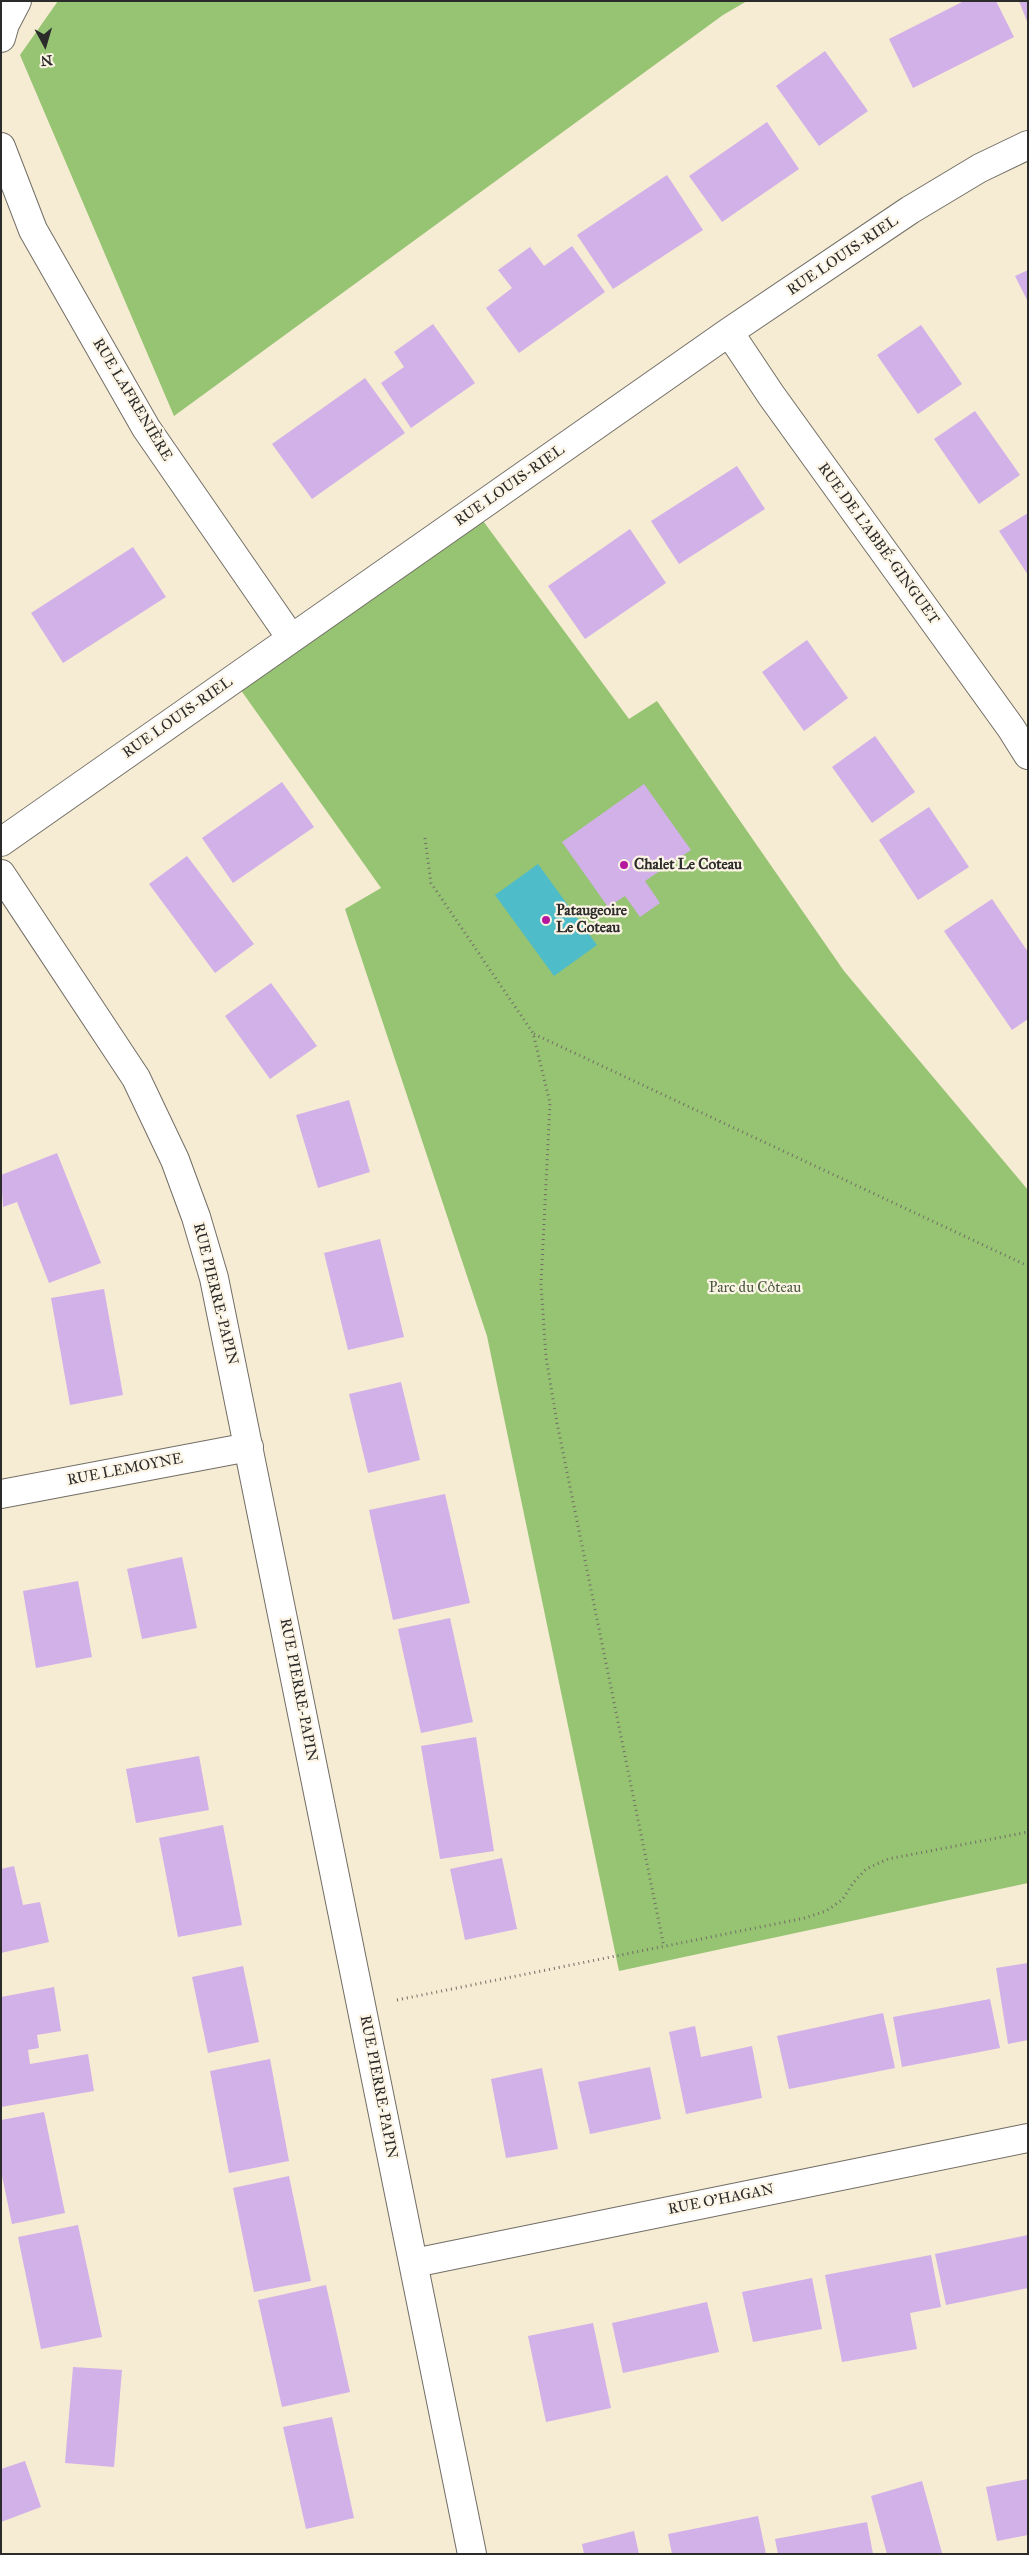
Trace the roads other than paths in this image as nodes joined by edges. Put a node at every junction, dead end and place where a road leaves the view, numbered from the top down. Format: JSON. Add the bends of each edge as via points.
{"nodes":[{"id":1,"x":16,"y":1,"type":"edge"},
{"id":2,"x":1,"y":38,"type":"edge"},
{"id":3,"x":1028,"y":145,"type":"edge"},
{"id":4,"x":1,"y":147,"type":"edge"},
{"id":5,"x":729,"y":332,"type":"junction"},
{"id":6,"x":291,"y":638,"type":"junction"},
{"id":7,"x":1019,"y":722,"type":"edge"},
{"id":8,"x":1028,"y":755,"type":"edge"},
{"id":9,"x":1,"y":842,"type":"edge"},
{"id":10,"x":1,"y":874,"type":"edge"},
{"id":11,"x":248,"y":1447,"type":"junction"},
{"id":12,"x":1,"y":1494,"type":"edge"},
{"id":13,"x":1028,"y":2138,"type":"edge"},
{"id":14,"x":414,"y":2263,"type":"junction"},
{"id":15,"x":472,"y":2554,"type":"edge"}],
"edges":[{"from":1,"to":2,"type":"street"},
{"from":3,"to":5,"type":"street","name":"RUE LOUIS-RIEL","via":[[980,168],[910,210]]},
{"from":4,"to":6,"type":"street","name":"RUE LAFRENIÈRE","via":[[33,230],[146,428]]},
{"from":5,"to":6,"type":"street","name":"RUE LOUIS-RIEL"},
{"from":5,"to":7,"type":"street","name":"RUE DE L'ABBÉ-GINGUET","via":[[771,395]]},
{"from":6,"to":9,"type":"street","name":"RUE LOUIS-RIEL"},
{"from":7,"to":8,"type":"street","name":"RUE DE L'ABBÉ-GINGUET"},
{"from":10,"to":11,"type":"street","name":"RUE PIERRE-PAPIN","via":[[136,1078],[159,1122],[196,1217],[214,1278]]},
{"from":11,"to":12,"type":"street","name":"RUE LEMOYNE"},
{"from":11,"to":14,"type":"street","name":"RUE PIERRE-PAPIN"},
{"from":13,"to":14,"type":"street","name":"RUE O'HAGAN"},
{"from":14,"to":15,"type":"street","name":"RUE PIERRE-PAPIN"}]}
